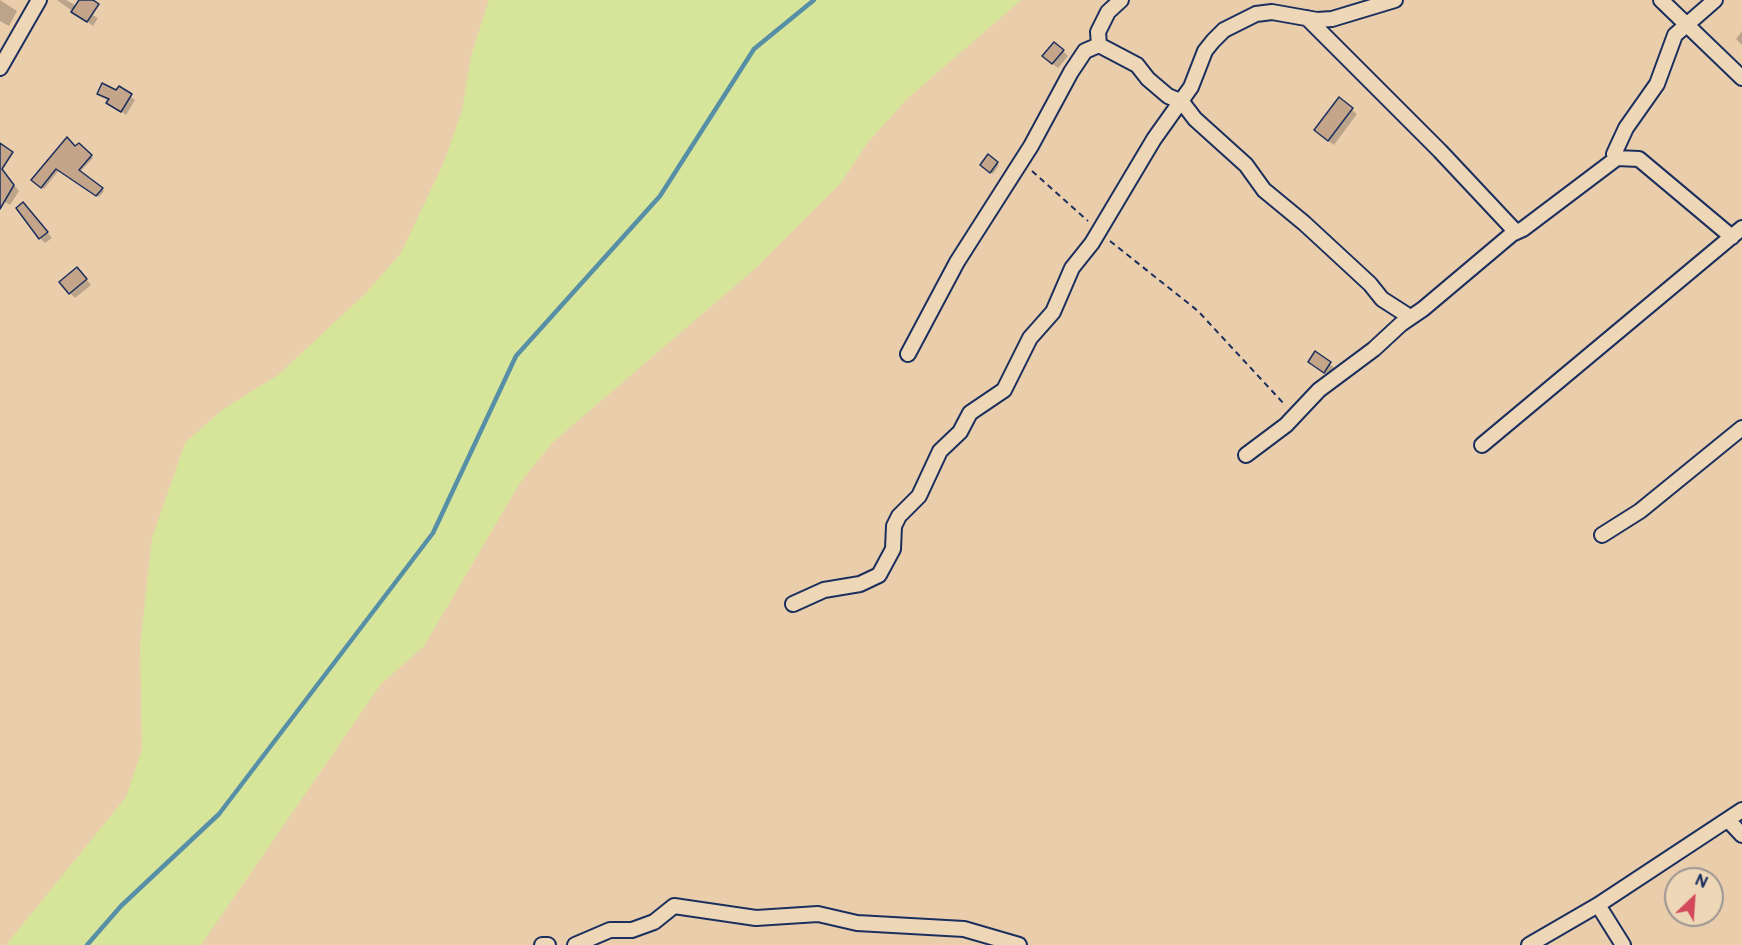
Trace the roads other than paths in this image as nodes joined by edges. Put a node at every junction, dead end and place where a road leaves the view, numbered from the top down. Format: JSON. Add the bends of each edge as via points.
{"nodes":[{"id":1,"x":39,"y":0,"type":"edge"},
{"id":2,"x":1121,"y":0,"type":"edge"},
{"id":3,"x":1395,"y":0,"type":"edge"},
{"id":4,"x":1661,"y":0,"type":"edge"},
{"id":5,"x":1715,"y":0,"type":"edge"},
{"id":6,"x":1307,"y":18,"type":"junction"},
{"id":7,"x":1688,"y":24,"type":"junction"},
{"id":8,"x":1099,"y":45,"type":"junction"},
{"id":9,"x":0,"y":68,"type":"edge"},
{"id":10,"x":1742,"y":78,"type":"edge"},
{"id":11,"x":1182,"y":102,"type":"junction"},
{"id":12,"x":1617,"y":158,"type":"junction"},
{"id":13,"x":1516,"y":232,"type":"junction"},
{"id":14,"x":1737,"y":233,"type":"edge"},
{"id":15,"x":1410,"y":317,"type":"junction"},
{"id":16,"x":908,"y":354,"type":"dead end"},
{"id":17,"x":1742,"y":428,"type":"edge"},
{"id":18,"x":1482,"y":445,"type":"dead end"},
{"id":19,"x":1246,"y":455,"type":"dead end"},
{"id":20,"x":1602,"y":535,"type":"dead end"},
{"id":21,"x":793,"y":604,"type":"dead end"},
{"id":22,"x":1742,"y":810,"type":"edge"},
{"id":23,"x":1728,"y":820,"type":"junction"},
{"id":24,"x":1742,"y":835,"type":"edge"},
{"id":25,"x":1598,"y":905,"type":"junction"},
{"id":26,"x":542,"y":945,"type":"edge"},
{"id":27,"x":548,"y":945,"type":"edge"},
{"id":28,"x":575,"y":945,"type":"edge"},
{"id":29,"x":1019,"y":945,"type":"edge"},
{"id":30,"x":1529,"y":945,"type":"edge"},
{"id":31,"x":1623,"y":945,"type":"edge"}],
"edges":[{"from":1,"to":9,"type":"street"},
{"from":2,"to":8,"type":"street","via":[[1108,12],[1098,32]]},
{"from":3,"to":6,"type":"street","via":[[1350,16]]},
{"from":4,"to":7,"type":"street"},
{"from":5,"to":7,"type":"street"},
{"from":6,"to":11,"type":"street","via":[[1272,12],[1256,14],[1224,30],[1205,51]]},
{"from":6,"to":13,"type":"street"},
{"from":7,"to":10,"type":"street"},
{"from":7,"to":12,"type":"street","via":[[1674,34],[1657,84],[1626,128],[1614,154]]},
{"from":8,"to":11,"type":"street","via":[[1137,65],[1168,96]]},
{"from":8,"to":16,"type":"street","via":[[1085,51],[1071,72],[952,271]]},
{"from":11,"to":15,"type":"street","via":[[1194,119],[1246,165],[1271,196],[1382,299]]},
{"from":11,"to":21,"type":"street","via":[[1072,268],[1053,312],[1030,338],[1004,390],[970,413],[960,432],[940,451],[919,496],[894,526],[893,549],[879,575],[860,584],[824,590]]},
{"from":12,"to":13,"type":"street"},
{"from":12,"to":14,"type":"street","via":[[1639,159]]},
{"from":13,"to":15,"type":"street"},
{"from":14,"to":18,"type":"street"},
{"from":15,"to":19,"type":"street"},
{"from":17,"to":20,"type":"street","via":[[1640,511]]},
{"from":22,"to":23,"type":"street"},
{"from":23,"to":24,"type":"street"},
{"from":23,"to":25,"type":"street"},
{"from":25,"to":30,"type":"street"},
{"from":25,"to":31,"type":"street"},
{"from":26,"to":27,"type":"street"},
{"from":28,"to":29,"type":"street","via":[[610,930],[632,930],[654,922],[674,906],[756,918],[818,914],[857,923],[964,929]]}]}
